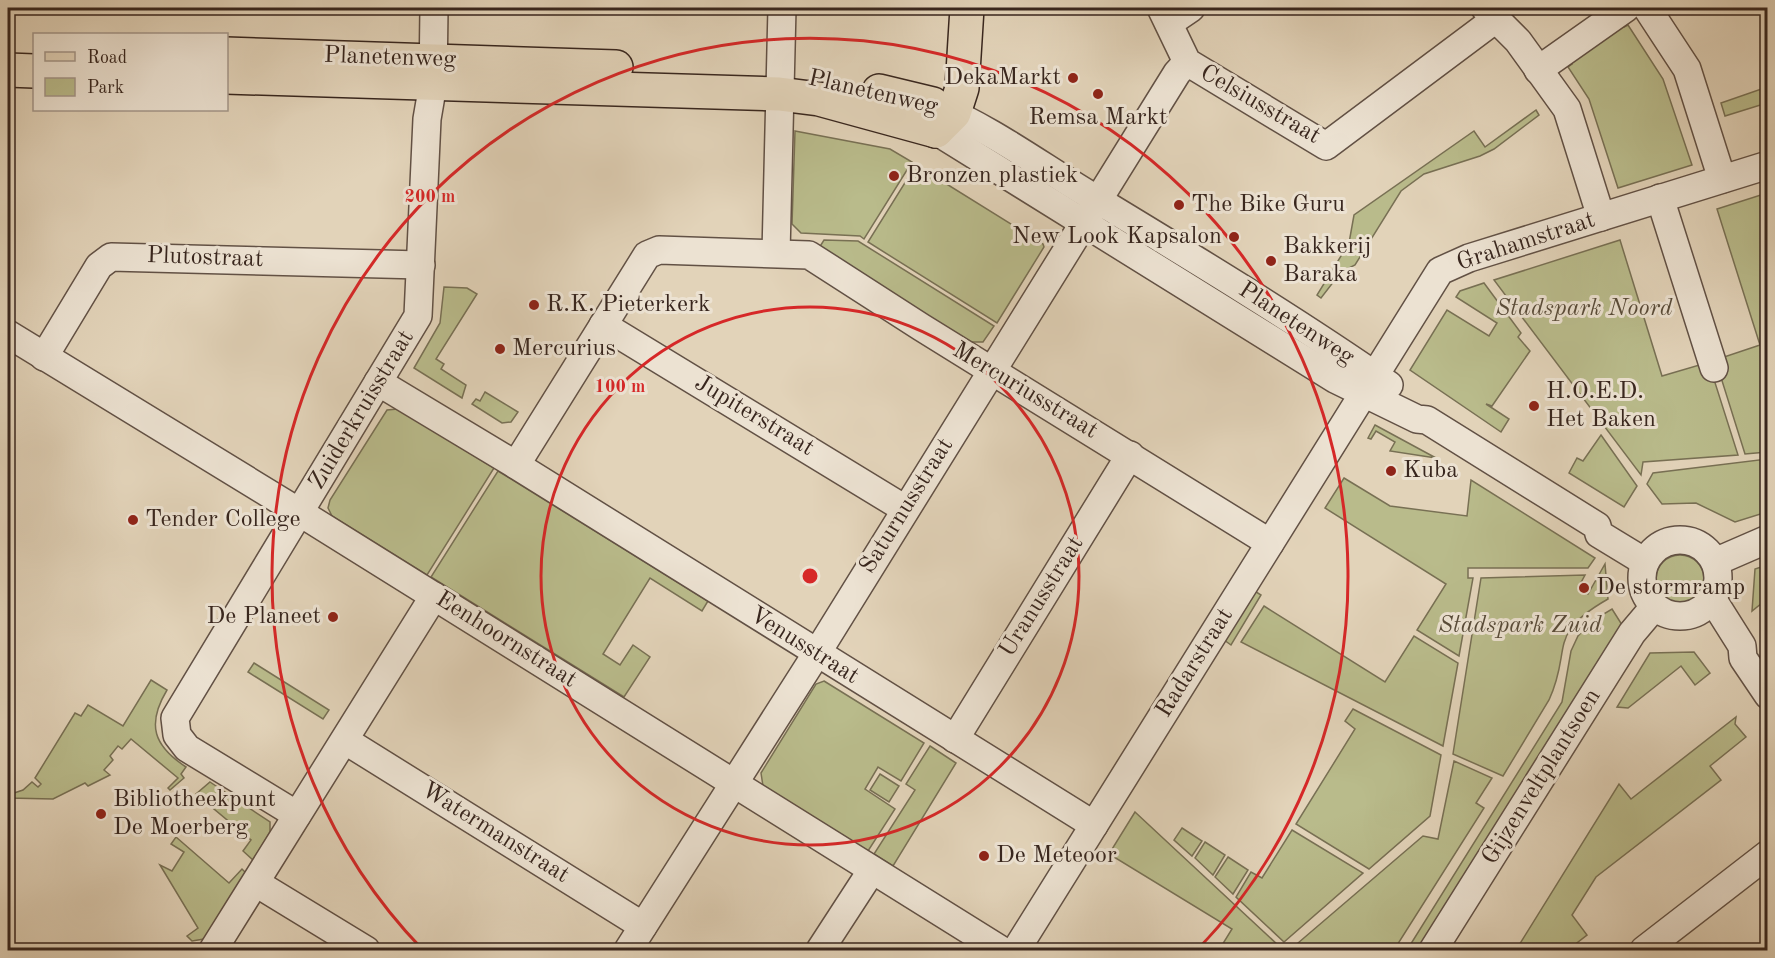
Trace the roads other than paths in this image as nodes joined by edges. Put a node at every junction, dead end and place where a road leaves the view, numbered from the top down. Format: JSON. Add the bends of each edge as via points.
{"nodes":[{"id":1,"x":434,"y":8,"type":"edge"},
{"id":2,"x":782,"y":8,"type":"edge"},
{"id":3,"x":959,"y":8,"type":"edge"},
{"id":4,"x":967,"y":8,"type":"edge"},
{"id":5,"x":1191,"y":8,"type":"edge"},
{"id":6,"x":1626,"y":8,"type":"edge"},
{"id":7,"x":1656,"y":11,"type":"edge"},
{"id":8,"x":1491,"y":13,"type":"edge"},
{"id":9,"x":1165,"y":15,"type":"edge"},
{"id":10,"x":8,"y":48,"type":"edge"},
{"id":11,"x":33,"y":48,"type":"edge"},
{"id":12,"x":228,"y":54,"type":"edge"},
{"id":13,"x":1188,"y":62,"type":"junction"},
{"id":14,"x":8,"y":70,"type":"edge"},
{"id":15,"x":1538,"y":70,"type":"junction"},
{"id":16,"x":33,"y":71,"type":"edge"},
{"id":17,"x":433,"y":72,"type":"junction"},
{"id":18,"x":228,"y":77,"type":"edge"},
{"id":19,"x":780,"y":83,"type":"junction"},
{"id":20,"x":941,"y":116,"type":"junction"},
{"id":21,"x":1767,"y":165,"type":"edge"},
{"id":22,"x":1722,"y":178,"type":"junction"},
{"id":23,"x":1660,"y":198,"type":"junction"},
{"id":24,"x":1090,"y":211,"type":"junction"},
{"id":25,"x":1601,"y":217,"type":"junction"},
{"id":26,"x":776,"y":253,"type":"junction"},
{"id":27,"x":421,"y":265,"type":"junction"},
{"id":28,"x":603,"y":325,"type":"junction"},
{"id":29,"x":8,"y":334,"type":"edge"},
{"id":30,"x":44,"y":357,"type":"junction"},
{"id":31,"x":1714,"y":368,"type":"dead end"},
{"id":32,"x":992,"y":370,"type":"junction"},
{"id":33,"x":378,"y":382,"type":"junction"},
{"id":34,"x":1370,"y":384,"type":"junction"},
{"id":35,"x":1130,"y":455,"type":"junction"},
{"id":36,"x":516,"y":465,"type":"junction"},
{"id":37,"x":905,"y":509,"type":"junction"},
{"id":38,"x":299,"y":512,"type":"junction"},
{"id":39,"x":1767,"y":539,"type":"edge"},
{"id":40,"x":1269,"y":543,"type":"junction"},
{"id":41,"x":1650,"y":555,"type":"junction"},
{"id":42,"x":1715,"y":562,"type":"junction"},
{"id":43,"x":434,"y":596,"type":"junction"},
{"id":44,"x":1654,"y":607,"type":"junction"},
{"id":45,"x":1706,"y":607,"type":"junction"},
{"id":46,"x":817,"y":653,"type":"junction"},
{"id":47,"x":1767,"y":694,"type":"edge"},
{"id":48,"x":955,"y":739,"type":"junction"},
{"id":49,"x":346,"y":741,"type":"junction"},
{"id":50,"x":734,"y":782,"type":"junction"},
{"id":51,"x":297,"y":814,"type":"junction"},
{"id":52,"x":1094,"y":825,"type":"junction"},
{"id":53,"x":1767,"y":854,"type":"edge"},
{"id":54,"x":872,"y":870,"type":"junction"},
{"id":55,"x":256,"y":883,"type":"junction"},
{"id":56,"x":643,"y":926,"type":"junction"},
{"id":57,"x":213,"y":951,"type":"edge"},
{"id":58,"x":366,"y":951,"type":"edge"},
{"id":59,"x":628,"y":951,"type":"edge"},
{"id":60,"x":820,"y":951,"type":"edge"},
{"id":61,"x":1001,"y":951,"type":"edge"},
{"id":62,"x":1016,"y":951,"type":"edge"},
{"id":63,"x":1433,"y":951,"type":"edge"},
{"id":64,"x":1644,"y":951,"type":"edge"}],
"edges":[{"from":1,"to":17,"type":"street","name":"Zuiderkruisstraat"},
{"from":2,"to":19,"type":"street"},
{"from":3,"to":20,"type":"main road"},
{"from":4,"to":20,"type":"main road","via":[[965,70]]},
{"from":5,"to":9,"type":"street"},
{"from":6,"to":15,"type":"street"},
{"from":7,"to":22,"type":"street","via":[[1687,69]]},
{"from":8,"to":13,"type":"street","name":"Celsiusstraat","via":[[1326,146]]},
{"from":8,"to":15,"type":"street"},
{"from":9,"to":13,"type":"street","name":"Celsiusstraat"},
{"from":10,"to":11,"type":"main road"},
{"from":12,"to":17,"type":"main road","name":"Planetenweg"},
{"from":13,"to":24,"type":"street","name":"Saturnusstraat","via":[[1177,73]]},
{"from":14,"to":16,"type":"main road"},
{"from":15,"to":25,"type":"street","via":[[1567,109]]},
{"from":17,"to":18,"type":"main road","name":"Planetenweg"},
{"from":17,"to":19,"type":"main road","name":"Planetenweg"},
{"from":17,"to":27,"type":"street","name":"Zuiderkruisstraat","via":[[427,119]]},
{"from":19,"to":20,"type":"main road","name":"Planetenweg","via":[[846,83]]},
{"from":19,"to":26,"type":"street"},
{"from":20,"to":24,"type":"street","name":"Planetenweg"},
{"from":21,"to":22,"type":"street","name":"Grahamstraat"},
{"from":22,"to":23,"type":"street","name":"Grahamstraat"},
{"from":23,"to":25,"type":"street","name":"Grahamstraat"},
{"from":23,"to":31,"type":"street"},
{"from":24,"to":32,"type":"street","name":"Saturnusstraat"},
{"from":24,"to":34,"type":"street","name":"Planetenweg","via":[[1335,379]]},
{"from":25,"to":34,"type":"street","name":"Grahamstraat","via":[[1440,271]]},
{"from":26,"to":28,"type":"street","name":"Mercuriusstraat","via":[[653,251],[643,259]]},
{"from":26,"to":32,"type":"street","name":"Mercuriusstraat","via":[[809,255]]},
{"from":27,"to":30,"type":"street","name":"Plutostraat","via":[[111,257],[99,266]]},
{"from":27,"to":33,"type":"street","name":"Zuiderkruisstraat","via":[[418,316]]},
{"from":28,"to":36,"type":"street","name":"Mercuriusstraat"},
{"from":28,"to":37,"type":"street","name":"Jupiterstraat"},
{"from":29,"to":30,"type":"street","name":"Eenhoornstraat"},
{"from":30,"to":38,"type":"street","name":"Eenhoornstraat"},
{"from":32,"to":35,"type":"street","name":"Mercuriusstraat"},
{"from":32,"to":37,"type":"street","name":"Saturnusstraat"},
{"from":33,"to":36,"type":"street"},
{"from":33,"to":38,"type":"street","name":"Zuiderkruisstraat"},
{"from":34,"to":40,"type":"street","name":"Radarstraat"},
{"from":34,"to":41,"type":"street","name":"Planetenweg","via":[[1417,419],[1426,420],[1597,526],[1599,534]]},
{"from":35,"to":40,"type":"street","name":"Mercuriusstraat"},
{"from":35,"to":48,"type":"street","name":"Uranusstraat"},
{"from":36,"to":46,"type":"street","name":"Venusstraat"},
{"from":37,"to":46,"type":"street","name":"Saturnusstraat"},
{"from":38,"to":43,"type":"street","name":"Eenhoornstraat"},
{"from":38,"to":51,"type":"street","name":"Zuiderkruisstraat","via":[[179,709],[175,727],[187,748]]},
{"from":39,"to":42,"type":"street"},
{"from":40,"to":52,"type":"street","name":"Radarstraat"},
{"from":41,"to":42,"type":"street","via":[[1665,543],[1688,541],[1699,545]]},
{"from":41,"to":44,"type":"street","via":[[1644,588]]},
{"from":42,"to":45,"type":"street","via":[[1719,575]]},
{"from":43,"to":49,"type":"street"},
{"from":43,"to":50,"type":"street","name":"Eenhoornstraat"},
{"from":44,"to":45,"type":"street","via":[[1668,614]]},
{"from":44,"to":63,"type":"street","name":"Gijzenveltplantsoen","via":[[1632,633]]},
{"from":45,"to":47,"type":"street","via":[[1730,654],[1743,658]]},
{"from":46,"to":48,"type":"street","name":"Venusstraat"},
{"from":46,"to":50,"type":"street","name":"Saturnusstraat"},
{"from":48,"to":52,"type":"street","name":"Venusstraat"},
{"from":49,"to":51,"type":"street"},
{"from":49,"to":56,"type":"street","name":"Watermanstraat"},
{"from":50,"to":54,"type":"street","name":"Eenhoornstraat"},
{"from":50,"to":56,"type":"street","name":"Saturnusstraat"},
{"from":51,"to":55,"type":"street"},
{"from":52,"to":62,"type":"street","name":"Radarstraat"},
{"from":53,"to":64,"type":"street"},
{"from":54,"to":60,"type":"street"},
{"from":54,"to":61,"type":"street","name":"Eenhoornstraat"},
{"from":55,"to":57,"type":"street"},
{"from":55,"to":58,"type":"street"},
{"from":56,"to":59,"type":"street","name":"Saturnusstraat"}]}
